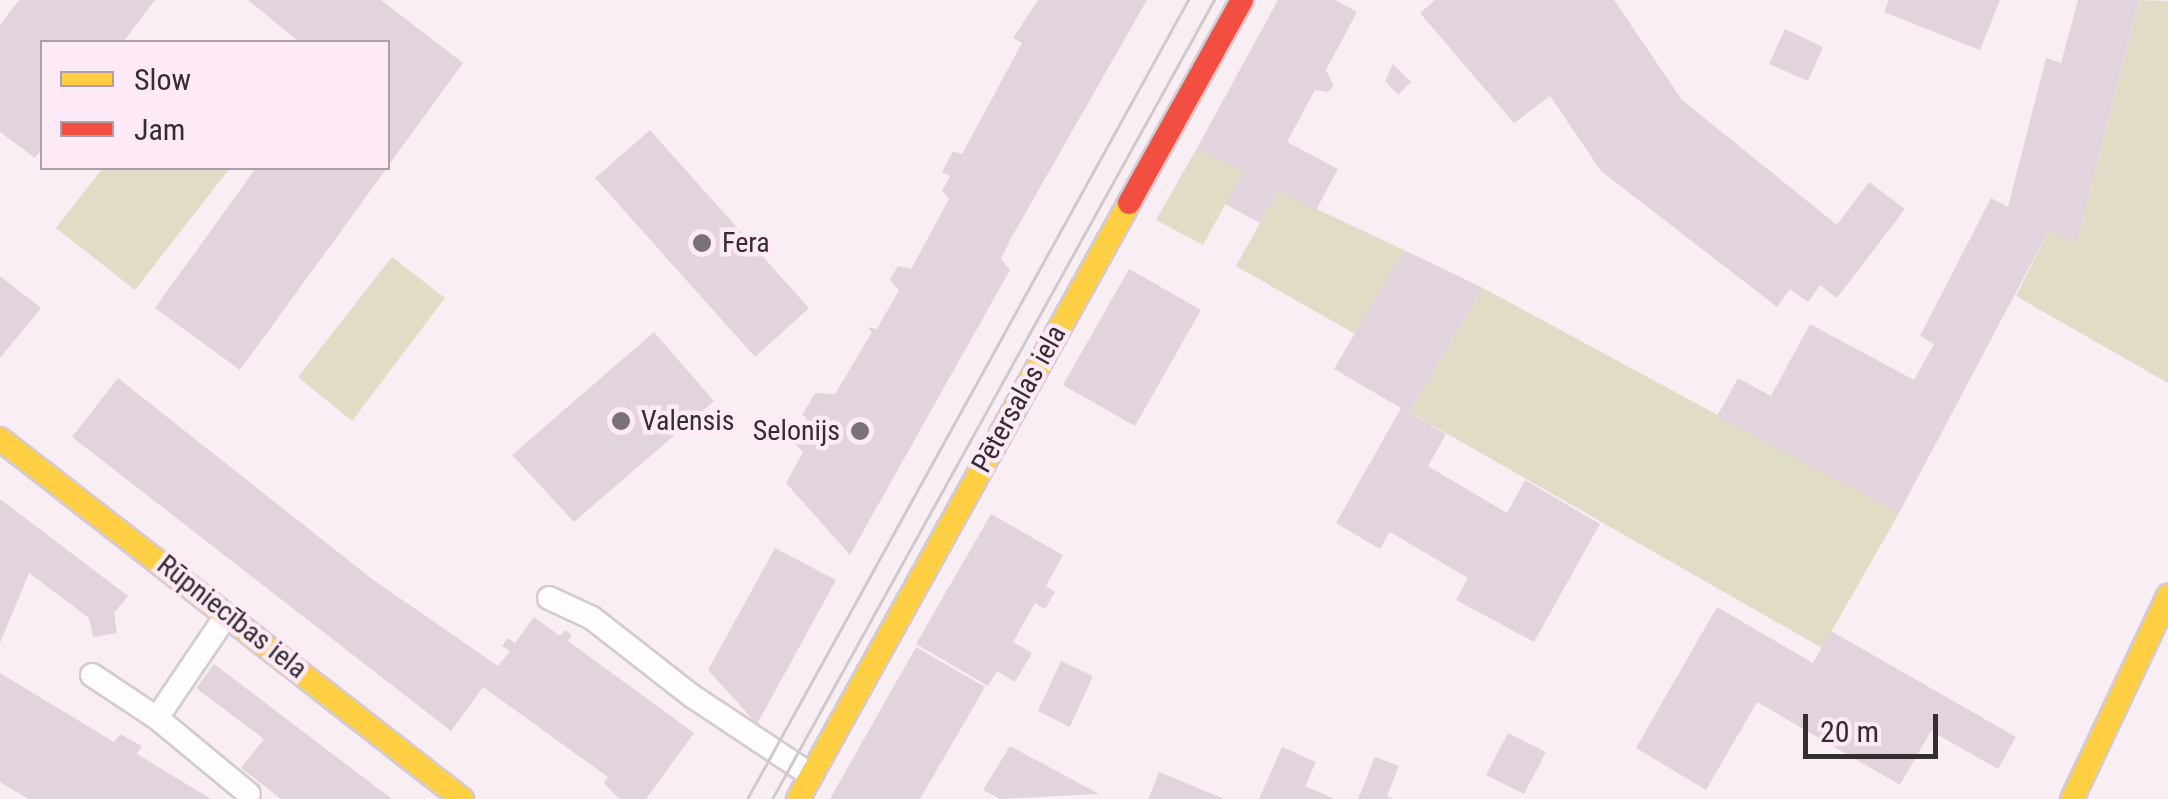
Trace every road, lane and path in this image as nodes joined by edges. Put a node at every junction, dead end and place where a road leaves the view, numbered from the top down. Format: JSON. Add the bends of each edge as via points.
{"nodes":[{"id":1,"x":1242,"y":0,"type":"edge"},
{"id":2,"x":0,"y":439,"type":"edge"},
{"id":3,"x":2168,"y":596,"type":"edge"},
{"id":4,"x":549,"y":598,"type":"dead end"},
{"id":5,"x":228,"y":613,"type":"junction"},
{"id":6,"x":92,"y":676,"type":"dead end"},
{"id":7,"x":157,"y":718,"type":"junction"},
{"id":8,"x":811,"y":775,"type":"junction"},
{"id":9,"x":249,"y":794,"type":"dead end"},
{"id":10,"x":462,"y":799,"type":"edge"},
{"id":11,"x":798,"y":799,"type":"edge"},
{"id":12,"x":2072,"y":799,"type":"edge"}],
"edges":[{"from":1,"to":8,"type":"street","name":"Pētersalas iela"},
{"from":2,"to":5,"type":"street","name":"Rūpniecības iela"},
{"from":3,"to":12,"type":"street"},
{"from":4,"to":8,"type":"lane","via":[[592,618]]},
{"from":5,"to":7,"type":"lane"},
{"from":5,"to":10,"type":"street","name":"Rūpniecības iela"},
{"from":6,"to":7,"type":"lane"},
{"from":7,"to":9,"type":"lane"},
{"from":8,"to":11,"type":"street","name":"Pētersalas iela"}]}
